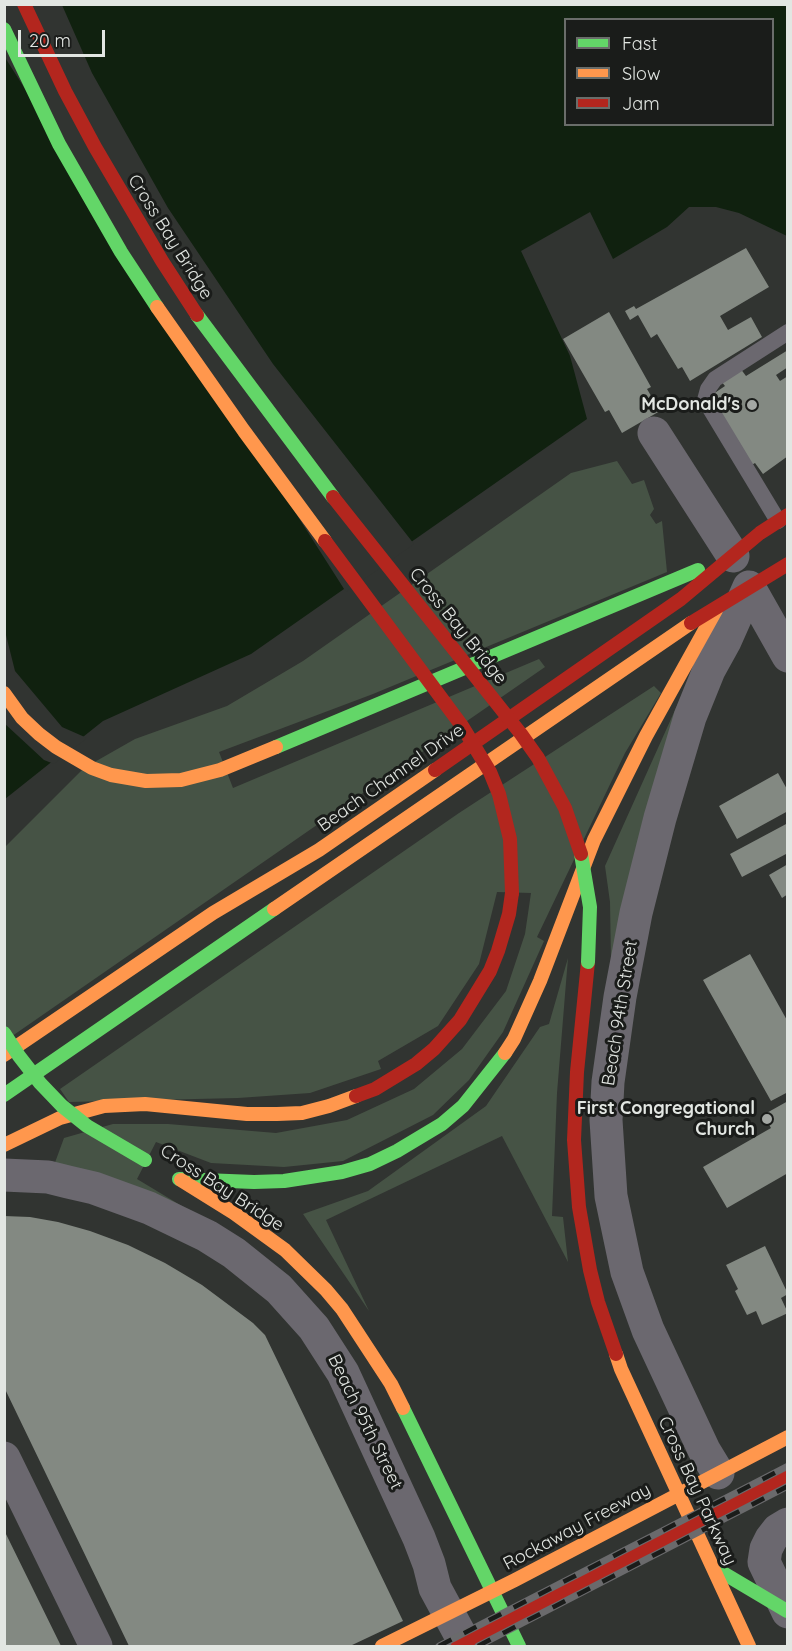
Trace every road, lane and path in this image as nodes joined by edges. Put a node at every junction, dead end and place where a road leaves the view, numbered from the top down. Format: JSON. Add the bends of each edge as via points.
{"nodes":[{"id":1,"x":24,"y":4,"type":"edge"},
{"id":2,"x":4,"y":29,"type":"edge"},
{"id":3,"x":788,"y":332,"type":"edge"},
{"id":4,"x":654,"y":433,"type":"dead end"},
{"id":5,"x":783,"y":518,"type":"edge"},
{"id":6,"x":733,"y":556,"type":"junction"},
{"id":7,"x":788,"y":564,"type":"edge"},
{"id":8,"x":749,"y":587,"type":"junction"},
{"id":9,"x":717,"y":606,"type":"junction"},
{"id":10,"x":788,"y":656,"type":"edge"},
{"id":11,"x":4,"y":693,"type":"edge"},
{"id":12,"x":4,"y":1033,"type":"edge"},
{"id":13,"x":4,"y":1055,"type":"edge"},
{"id":14,"x":4,"y":1095,"type":"edge"},
{"id":15,"x":4,"y":1145,"type":"edge"},
{"id":16,"x":149,"y":1163,"type":"dead end"},
{"id":17,"x":4,"y":1175,"type":"edge"},
{"id":18,"x":614,"y":1350,"type":"joint"},
{"id":19,"x":788,"y":1437,"type":"edge"},
{"id":20,"x":4,"y":1458,"type":"edge"},
{"id":21,"x":788,"y":1477,"type":"edge"},
{"id":22,"x":710,"y":1491,"type":"junction"},
{"id":23,"x":680,"y":1494,"type":"junction"},
{"id":24,"x":788,"y":1524,"type":"edge"},
{"id":25,"x":694,"y":1526,"type":"junction"},
{"id":26,"x":713,"y":1567,"type":"junction"},
{"id":27,"x":492,"y":1592,"type":"junction"},
{"id":28,"x":787,"y":1611,"type":"edge"},
{"id":29,"x":449,"y":1613,"type":"junction"},
{"id":30,"x":507,"y":1621,"type":"junction"},
{"id":31,"x":463,"y":1645,"type":"edge"},
{"id":32,"x":96,"y":1647,"type":"edge"},
{"id":33,"x":382,"y":1647,"type":"edge"},
{"id":34,"x":519,"y":1647,"type":"edge"},
{"id":35,"x":749,"y":1647,"type":"edge"}],
"edges":[{"from":1,"to":18,"type":"main road","name":"Cross Bay Bridge","bridge":true,"via":[[94,147],[202,323],[318,478],[521,734],[565,808],[582,856],[590,907],[574,1140],[579,1207],[598,1302]]},
{"from":2,"to":15,"type":"main road","bridge":true,"via":[[50,126],[120,252],[244,431],[477,749],[490,772],[506,818],[512,893],[498,951],[460,1020],[416,1064],[375,1089],[302,1113],[247,1114],[145,1104],[104,1106],[60,1118]]},
{"from":3,"to":5,"type":"lane","via":[[715,379],[705,399]]},
{"from":4,"to":6,"type":"street"},
{"from":5,"to":6,"type":"main road","name":"Beach Channel Drive"},
{"from":6,"to":11,"type":"main road","via":[[220,770],[181,780],[128,778],[72,758],[22,718]]},
{"from":6,"to":13,"type":"main road","name":"Beach Channel Drive","via":[[681,599],[319,850],[213,913]]},
{"from":7,"to":8,"type":"main road"},
{"from":8,"to":9,"type":"main road"},
{"from":8,"to":10,"type":"street"},
{"from":8,"to":22,"type":"street","name":"Beach 94th Street","via":[[690,717],[660,818],[620,997],[606,1120],[611,1196],[627,1272],[648,1330],[704,1450]]},
{"from":9,"to":14,"type":"main road"},
{"from":9,"to":27,"type":"main road","name":"Cross Bay Bridge","via":[[597,833],[514,1039],[463,1106],[405,1147],[342,1172],[254,1182],[175,1177],[285,1250],[342,1309],[391,1384]]},
{"from":12,"to":16,"type":"main road","name":"Cross Bay Bridge","bridge":true,"via":[[62,1106],[87,1126]]},
{"from":17,"to":29,"type":"street","name":"Beach 95th Street","via":[[68,1182],[149,1208],[207,1236],[279,1289],[314,1328],[343,1373]]},
{"from":18,"to":23,"type":"main road","name":"Cross Bay Parkway"},
{"from":19,"to":22,"type":"main road","name":"Rockaway Freeway"},
{"from":20,"to":32,"type":"street"},
{"from":21,"to":25,"type":"main road"},
{"from":22,"to":23,"type":"main road","name":"Rockaway Freeway"},
{"from":22,"to":25,"type":"main road"},
{"from":23,"to":25,"type":"main road","name":"Cross Bay Parkway"},
{"from":23,"to":27,"type":"main road","name":"Rockaway Freeway"},
{"from":24,"to":28,"type":"street","via":[[771,1539],[764,1562]]},
{"from":25,"to":26,"type":"main road","name":"Cross Bay Parkway"},
{"from":25,"to":30,"type":"main road"},
{"from":26,"to":28,"type":"main road"},
{"from":26,"to":35,"type":"main road","name":"Cross Bay Parkway"},
{"from":27,"to":29,"type":"main road","name":"Rockaway Freeway"},
{"from":27,"to":30,"type":"main road"},
{"from":29,"to":31,"type":"street","name":"Beach 95th Street"},
{"from":29,"to":33,"type":"main road","name":"Rockaway Freeway"},
{"from":30,"to":31,"type":"main road"},
{"from":30,"to":34,"type":"main road"}]}
